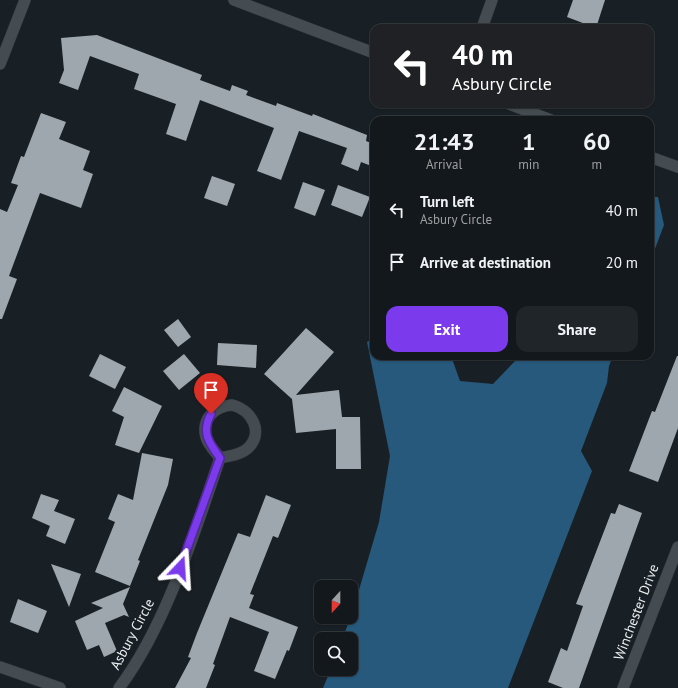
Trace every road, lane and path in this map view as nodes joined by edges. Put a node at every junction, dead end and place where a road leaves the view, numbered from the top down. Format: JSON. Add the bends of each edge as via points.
{"nodes":[{"id":1,"x":25,"y":0,"type":"edge"},
{"id":2,"x":234,"y":0,"type":"edge"},
{"id":3,"x":492,"y":0,"type":"edge"},
{"id":4,"x":483,"y":24,"type":"edge"},
{"id":5,"x":370,"y":51,"type":"edge"},
{"id":6,"x":0,"y":64,"type":"edge"},
{"id":7,"x":520,"y":108,"type":"edge"},
{"id":8,"x":540,"y":116,"type":"edge"},
{"id":9,"x":654,"y":158,"type":"edge"},
{"id":10,"x":678,"y":167,"type":"edge"},
{"id":11,"x":220,"y":458,"type":"junction"},
{"id":12,"x":678,"y":547,"type":"edge"},
{"id":13,"x":0,"y":667,"type":"edge"},
{"id":14,"x":60,"y":688,"type":"edge"},
{"id":15,"x":119,"y":688,"type":"edge"},
{"id":16,"x":623,"y":688,"type":"edge"}],
"edges":[{"from":1,"to":6,"type":"street"},
{"from":2,"to":5,"type":"street"},
{"from":3,"to":4,"type":"street"},
{"from":7,"to":8,"type":"street"},
{"from":9,"to":10,"type":"street"},
{"from":11,"to":11,"type":"street","via":[[240,453],[252,442],[255,426],[250,415],[240,407],[224,406],[211,414],[207,421],[206,437]]},
{"from":11,"to":15,"type":"street","name":"Asbury Circle","via":[[180,568],[153,632],[135,667]]},
{"from":12,"to":16,"type":"street","name":"Winchester Drive"},
{"from":13,"to":14,"type":"street"}]}
